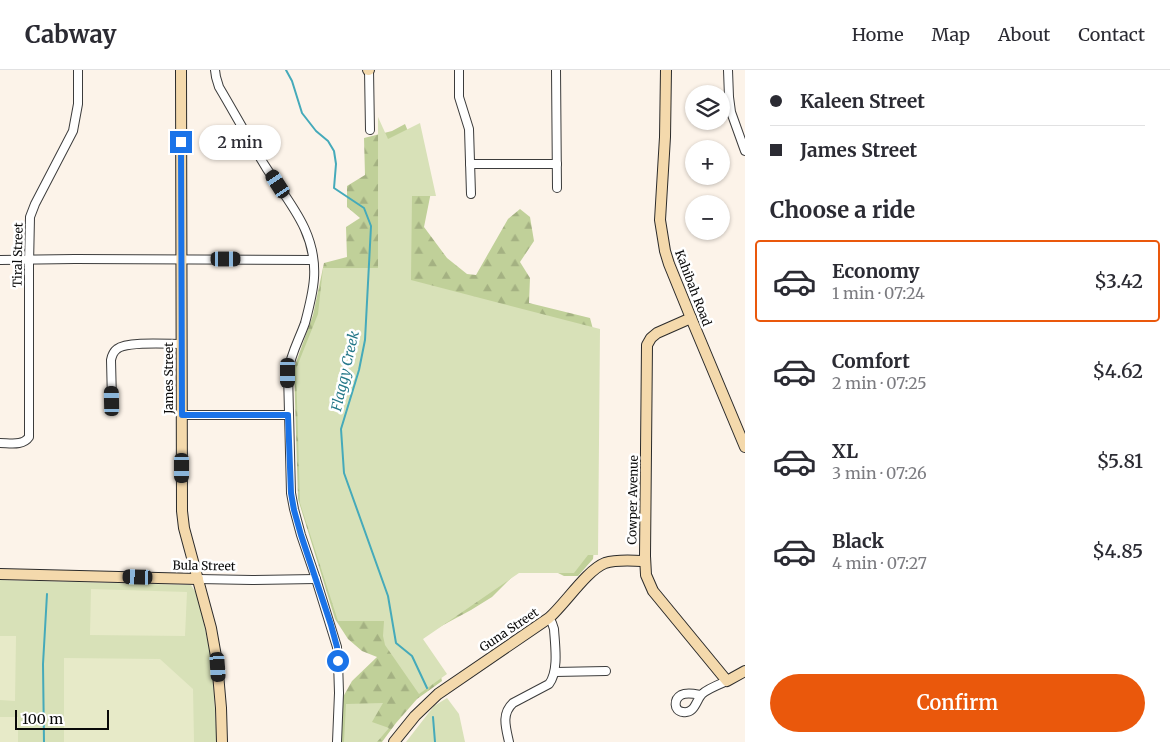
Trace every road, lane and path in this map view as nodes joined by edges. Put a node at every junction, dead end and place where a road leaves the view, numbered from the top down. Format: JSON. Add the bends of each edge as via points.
{"nodes":[{"id":1,"x":78,"y":70,"type":"edge"},
{"id":2,"x":181,"y":70,"type":"edge"},
{"id":3,"x":215,"y":70,"type":"edge"},
{"id":4,"x":369,"y":70,"type":"edge"},
{"id":5,"x":459,"y":70,"type":"edge"},
{"id":6,"x":556,"y":70,"type":"edge"},
{"id":7,"x":666,"y":70,"type":"edge"},
{"id":8,"x":728,"y":70,"type":"edge"},
{"id":9,"x":370,"y":130,"type":"dead end"},
{"id":10,"x":745,"y":151,"type":"edge"},
{"id":11,"x":470,"y":164,"type":"junction"},
{"id":12,"x":557,"y":164,"type":"junction"},
{"id":13,"x":557,"y":188,"type":"dead end"},
{"id":14,"x":471,"y":194,"type":"dead end"},
{"id":15,"x":181,"y":259,"type":"junction"},
{"id":16,"x":0,"y":260,"type":"edge"},
{"id":17,"x":29,"y":260,"type":"junction"},
{"id":18,"x":314,"y":260,"type":"junction"},
{"id":19,"x":691,"y":318,"type":"junction"},
{"id":20,"x":182,"y":344,"type":"junction"},
{"id":21,"x":112,"y":401,"type":"dead end"},
{"id":22,"x":182,"y":415,"type":"junction"},
{"id":23,"x":288,"y":415,"type":"junction"},
{"id":24,"x":744,"y":442,"type":"edge"},
{"id":25,"x":0,"y":443,"type":"edge"},
{"id":26,"x":645,"y":562,"type":"junction"},
{"id":27,"x":0,"y":574,"type":"edge"},
{"id":28,"x":198,"y":579,"type":"junction"},
{"id":29,"x":316,"y":579,"type":"junction"},
{"id":30,"x":549,"y":618,"type":"junction"},
{"id":31,"x":606,"y":671,"type":"dead end"},
{"id":32,"x":745,"y":671,"type":"edge"},
{"id":33,"x":555,"y":672,"type":"junction"},
{"id":34,"x":727,"y":681,"type":"junction"},
{"id":35,"x":701,"y":694,"type":"dead end"},
{"id":36,"x":222,"y":742,"type":"edge"},
{"id":37,"x":337,"y":742,"type":"edge"},
{"id":38,"x":394,"y":742,"type":"edge"},
{"id":39,"x":509,"y":742,"type":"edge"}],
"edges":[{"from":1,"to":17,"type":"street","name":"Tiral Street","via":[[75,124],[30,217]]},
{"from":2,"to":15,"type":"street","name":"James Street"},
{"from":3,"to":18,"type":"street","via":[[219,87],[304,225]]},
{"from":4,"to":9,"type":"street"},
{"from":5,"to":11,"type":"street","via":[[459,97],[469,129]]},
{"from":6,"to":12,"type":"street"},
{"from":7,"to":19,"type":"street","name":"Kahibah Road","via":[[666,137],[660,220],[669,264]]},
{"from":8,"to":10,"type":"street","via":[[730,112]]},
{"from":11,"to":12,"type":"street"},
{"from":11,"to":14,"type":"street"},
{"from":12,"to":13,"type":"street"},
{"from":15,"to":17,"type":"street"},
{"from":15,"to":18,"type":"street"},
{"from":15,"to":20,"type":"street","name":"James Street"},
{"from":16,"to":17,"type":"street"},
{"from":17,"to":25,"type":"street","name":"Tiral Street","via":[[30,432],[23,442]]},
{"from":18,"to":23,"type":"street","via":[[310,301],[289,367]]},
{"from":19,"to":24,"type":"street","name":"Kahibah Road"},
{"from":19,"to":26,"type":"street","name":"Cowper Avenue","via":[[658,333],[647,345]]},
{"from":20,"to":21,"type":"street","via":[[127,344],[115,349],[111,360]]},
{"from":20,"to":22,"type":"street","name":"James Street"},
{"from":22,"to":23,"type":"street"},
{"from":22,"to":28,"type":"street","name":"James Street","via":[[182,520]]},
{"from":23,"to":29,"type":"street","via":[[292,501]]},
{"from":26,"to":30,"type":"street","name":"Guna Street","via":[[622,560],[593,570]]},
{"from":26,"to":34,"type":"street","name":"Cowper Avenue","via":[[646,575],[653,590]]},
{"from":27,"to":28,"type":"street","name":"Bula Street"},
{"from":28,"to":29,"type":"street","name":"Bula Street"},
{"from":28,"to":36,"type":"street","name":"James Street","via":[[218,667]]},
{"from":29,"to":37,"type":"street","via":[[338,655]]},
{"from":30,"to":33,"type":"street","via":[[554,629]]},
{"from":30,"to":38,"type":"street","name":"Guna Street","via":[[438,694]]},
{"from":31,"to":33,"type":"street"},
{"from":32,"to":34,"type":"street"},
{"from":33,"to":39,"type":"street","via":[[549,684],[508,707],[505,723]]},
{"from":34,"to":35,"type":"street"}]}
